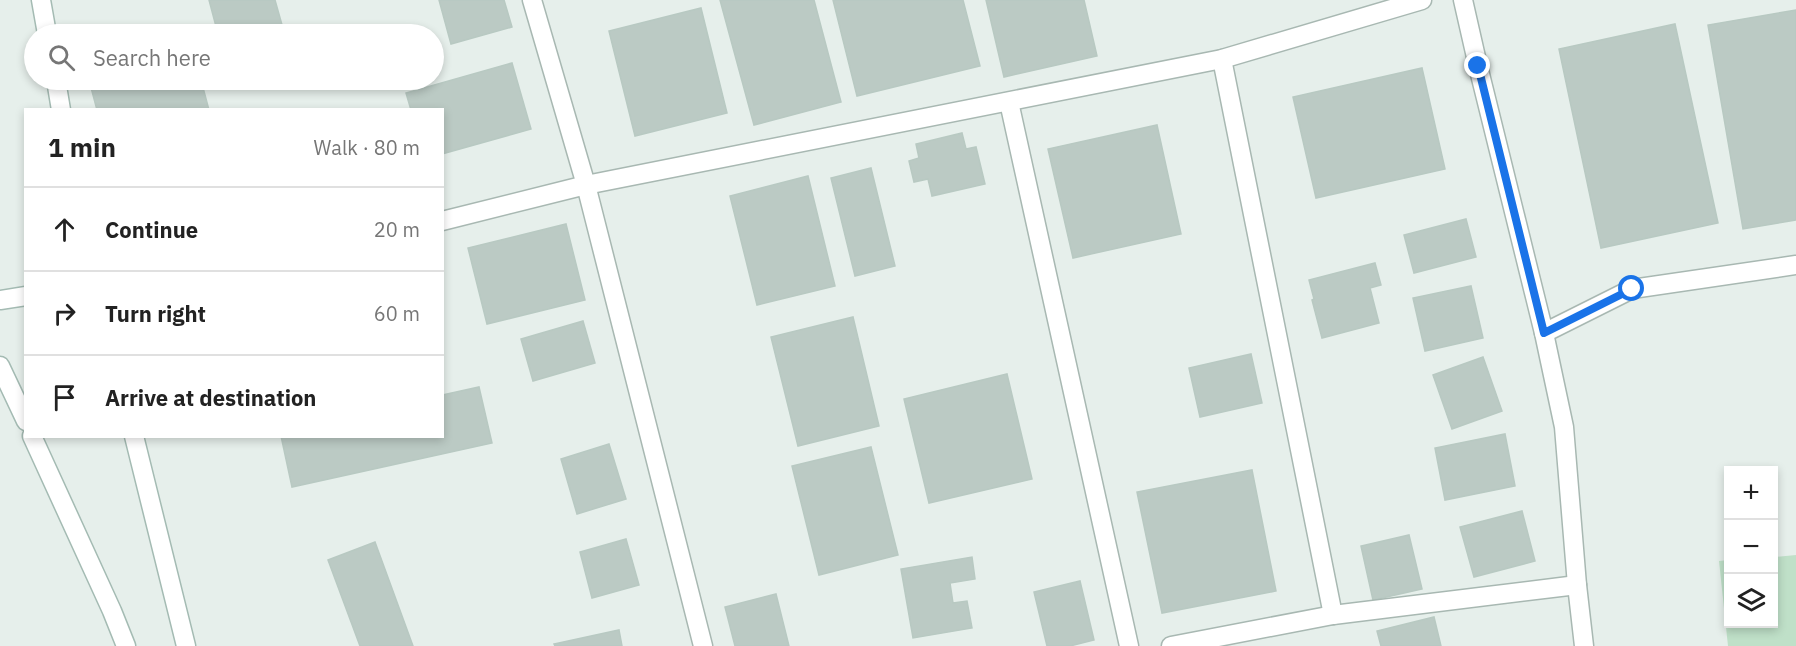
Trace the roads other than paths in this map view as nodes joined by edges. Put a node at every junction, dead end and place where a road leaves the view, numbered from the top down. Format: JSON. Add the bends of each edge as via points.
{"nodes":[{"id":1,"x":532,"y":0,"type":"edge"},
{"id":2,"x":1422,"y":0,"type":"edge"},
{"id":3,"x":1463,"y":0,"type":"edge"},
{"id":4,"x":39,"y":2,"type":"edge"},
{"id":5,"x":44,"y":24,"type":"edge"},
{"id":6,"x":1222,"y":59,"type":"junction"},
{"id":7,"x":58,"y":90,"type":"edge"},
{"id":8,"x":1009,"y":102,"type":"junction"},
{"id":9,"x":61,"y":108,"type":"edge"},
{"id":10,"x":586,"y":185,"type":"junction"},
{"id":11,"x":444,"y":220,"type":"edge"},
{"id":12,"x":1796,"y":265,"type":"edge"},
{"id":13,"x":24,"y":296,"type":"edge"},
{"id":14,"x":0,"y":300,"type":"edge"},
{"id":15,"x":1544,"y":333,"type":"junction"},
{"id":16,"x":0,"y":366,"type":"edge"},
{"id":17,"x":24,"y":417,"type":"edge"},
{"id":18,"x":33,"y":438,"type":"edge"},
{"id":19,"x":134,"y":438,"type":"edge"},
{"id":20,"x":1577,"y":585,"type":"junction"},
{"id":21,"x":1333,"y":615,"type":"junction"},
{"id":22,"x":126,"y":646,"type":"edge"},
{"id":23,"x":186,"y":646,"type":"edge"},
{"id":24,"x":703,"y":646,"type":"edge"},
{"id":25,"x":1129,"y":646,"type":"edge"},
{"id":26,"x":1171,"y":646,"type":"edge"},
{"id":27,"x":1584,"y":646,"type":"edge"}],
"edges":[{"from":1,"to":10,"type":"street"},
{"from":2,"to":6,"type":"street"},
{"from":3,"to":15,"type":"street"},
{"from":4,"to":5,"type":"street"},
{"from":6,"to":8,"type":"street"},
{"from":6,"to":21,"type":"street"},
{"from":7,"to":9,"type":"street"},
{"from":8,"to":10,"type":"street"},
{"from":8,"to":25,"type":"street"},
{"from":10,"to":11,"type":"street"},
{"from":10,"to":24,"type":"street"},
{"from":12,"to":15,"type":"street","via":[[1632,289]]},
{"from":13,"to":14,"type":"street"},
{"from":15,"to":20,"type":"street","via":[[1564,427]]},
{"from":16,"to":17,"type":"street"},
{"from":18,"to":22,"type":"street"},
{"from":19,"to":23,"type":"street"},
{"from":20,"to":21,"type":"street"},
{"from":20,"to":27,"type":"street"},
{"from":21,"to":26,"type":"street"}]}
